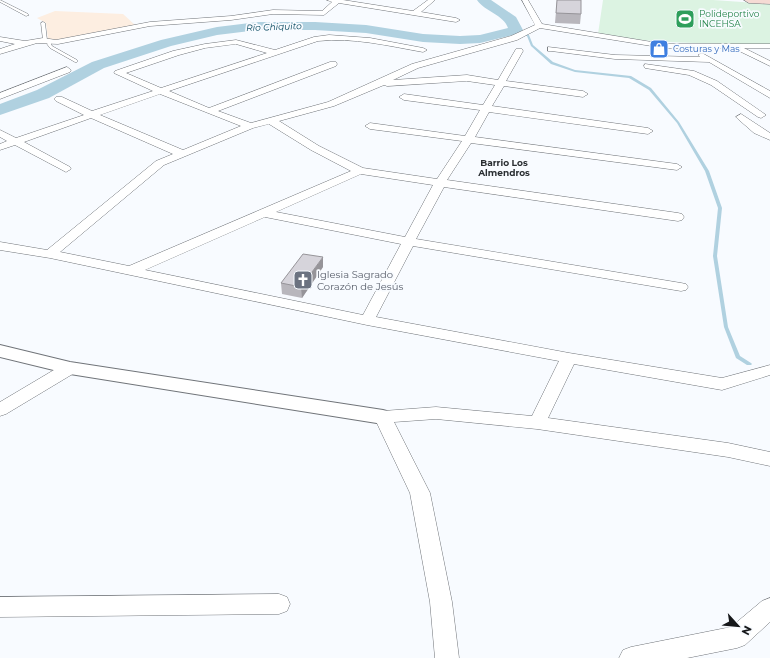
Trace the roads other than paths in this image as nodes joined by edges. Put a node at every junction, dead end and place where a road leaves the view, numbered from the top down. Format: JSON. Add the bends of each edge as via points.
{"nodes":[{"id":1,"x":334,"y":0,"type":"edge"},
{"id":2,"x":376,"y":0,"type":"edge"},
{"id":3,"x":432,"y":0,"type":"edge"},
{"id":4,"x":525,"y":0,"type":"edge"},
{"id":5,"x":749,"y":0,"type":"edge"},
{"id":6,"x":0,"y":1,"type":"edge"},
{"id":7,"x":770,"y":1,"type":"edge"},
{"id":8,"x":367,"y":6,"type":"junction"},
{"id":9,"x":414,"y":14,"type":"junction"},
{"id":10,"x":27,"y":15,"type":"dead end"},
{"id":11,"x":456,"y":20,"type":"dead end"},
{"id":12,"x":43,"y":23,"type":"dead end"},
{"id":13,"x":539,"y":26,"type":"junction"},
{"id":14,"x":0,"y":39,"type":"edge"},
{"id":15,"x":626,"y":40,"type":"junction"},
{"id":16,"x":48,"y":41,"type":"junction"},
{"id":17,"x":24,"y":43,"type":"junction"},
{"id":18,"x":688,"y":46,"type":"junction"},
{"id":19,"x":733,"y":46,"type":"junction"},
{"id":20,"x":770,"y":46,"type":"edge"},
{"id":21,"x":551,"y":49,"type":"dead end"},
{"id":22,"x":423,"y":50,"type":"dead end"},
{"id":23,"x":519,"y":51,"type":"dead end"},
{"id":24,"x":0,"y":52,"type":"edge"},
{"id":25,"x":275,"y":53,"type":"junction"},
{"id":26,"x":641,"y":58,"type":"junction"},
{"id":27,"x":711,"y":60,"type":"junction"},
{"id":28,"x":76,"y":61,"type":"dead end"},
{"id":29,"x":333,"y":64,"type":"dead end"},
{"id":30,"x":770,"y":64,"type":"edge"},
{"id":31,"x":67,"y":70,"type":"dead end"},
{"id":32,"x":501,"y":82,"type":"junction"},
{"id":33,"x":380,"y":83,"type":"junction"},
{"id":34,"x":160,"y":91,"type":"junction"},
{"id":35,"x":583,"y":94,"type":"dead end"},
{"id":36,"x":770,"y":95,"type":"edge"},
{"id":37,"x":0,"y":96,"type":"edge"},
{"id":38,"x":404,"y":97,"type":"dead end"},
{"id":39,"x":59,"y":99,"type":"dead end"},
{"id":40,"x":486,"y":109,"type":"junction"},
{"id":41,"x":208,"y":111,"type":"junction"},
{"id":42,"x":92,"y":115,"type":"junction"},
{"id":43,"x":765,"y":115,"type":"edge"},
{"id":44,"x":270,"y":120,"type":"junction"},
{"id":45,"x":250,"y":126,"type":"junction"},
{"id":46,"x":370,"y":126,"type":"dead end"},
{"id":47,"x":648,"y":130,"type":"dead end"},
{"id":48,"x":0,"y":133,"type":"edge"},
{"id":49,"x":770,"y":137,"type":"edge"},
{"id":50,"x":468,"y":140,"type":"junction"},
{"id":51,"x":15,"y":141,"type":"junction"},
{"id":52,"x":0,"y":146,"type":"edge"},
{"id":53,"x":183,"y":154,"type":"junction"},
{"id":54,"x":677,"y":167,"type":"dead end"},
{"id":55,"x":66,"y":169,"type":"dead end"},
{"id":56,"x":360,"y":171,"type":"junction"},
{"id":57,"x":440,"y":183,"type":"junction"},
{"id":58,"x":264,"y":213,"type":"junction"},
{"id":59,"x":678,"y":217,"type":"dead end"},
{"id":60,"x":409,"y":242,"type":"junction"},
{"id":61,"x":0,"y":246,"type":"edge"},
{"id":62,"x":50,"y":254,"type":"junction"},
{"id":63,"x":130,"y":271,"type":"junction"},
{"id":64,"x":681,"y":287,"type":"dead end"},
{"id":65,"x":367,"y":320,"type":"junction"},
{"id":66,"x":0,"y":351,"type":"edge"},
{"id":67,"x":570,"y":358,"type":"junction"},
{"id":68,"x":70,"y":368,"type":"junction"},
{"id":69,"x":770,"y":370,"type":"edge"},
{"id":70,"x":0,"y":410,"type":"edge"},
{"id":71,"x":383,"y":417,"type":"junction"},
{"id":72,"x":537,"y":423,"type":"junction"},
{"id":73,"x":770,"y":459,"type":"edge"},
{"id":74,"x":279,"y":604,"type":"dead end"},
{"id":75,"x":0,"y":607,"type":"edge"},
{"id":76,"x":770,"y":608,"type":"edge"},
{"id":77,"x":447,"y":658,"type":"edge"},
{"id":78,"x":631,"y":658,"type":"edge"}],
"edges":[{"from":1,"to":8,"type":"street"},
{"from":1,"to":16,"type":"street","via":[[324,12],[273,12],[150,24],[58,42]]},
{"from":2,"to":8,"type":"street"},
{"from":3,"to":9,"type":"street"},
{"from":4,"to":13,"type":"street"},
{"from":5,"to":7,"type":"main road"},
{"from":6,"to":10,"type":"lane"},
{"from":8,"to":9,"type":"street"},
{"from":9,"to":11,"type":"street"},
{"from":12,"to":16,"type":"lane"},
{"from":13,"to":15,"type":"street"},
{"from":13,"to":33,"type":"street","via":[[514,38],[415,66]]},
{"from":14,"to":17,"type":"street"},
{"from":15,"to":18,"type":"street","via":[[664,46]]},
{"from":15,"to":26,"type":"street"},
{"from":16,"to":17,"type":"street"},
{"from":16,"to":28,"type":"lane","via":[[51,47]]},
{"from":17,"to":24,"type":"street"},
{"from":18,"to":19,"type":"street"},
{"from":18,"to":27,"type":"street"},
{"from":19,"to":20,"type":"street"},
{"from":19,"to":30,"type":"street"},
{"from":21,"to":26,"type":"street"},
{"from":22,"to":25,"type":"street","via":[[386,43],[326,37]]},
{"from":23,"to":32,"type":"street"},
{"from":25,"to":34,"type":"street"},
{"from":25,"to":34,"type":"street","via":[[236,42],[176,53],[118,73]]},
{"from":26,"to":27,"type":"street"},
{"from":26,"to":43,"type":"street","via":[[647,66],[692,73],[714,83]]},
{"from":27,"to":36,"type":"street"},
{"from":29,"to":41,"type":"street"},
{"from":31,"to":37,"type":"street"},
{"from":32,"to":33,"type":"street","via":[[467,78]]},
{"from":32,"to":35,"type":"street"},
{"from":32,"to":40,"type":"street"},
{"from":33,"to":44,"type":"street","via":[[331,104]]},
{"from":34,"to":41,"type":"street"},
{"from":34,"to":42,"type":"street"},
{"from":38,"to":40,"type":"street"},
{"from":39,"to":42,"type":"street"},
{"from":40,"to":47,"type":"street"},
{"from":40,"to":50,"type":"street"},
{"from":41,"to":45,"type":"street"},
{"from":42,"to":51,"type":"street"},
{"from":42,"to":53,"type":"street"},
{"from":43,"to":49,"type":"street","via":[[741,117],[758,132]]},
{"from":44,"to":45,"type":"street"},
{"from":44,"to":56,"type":"street","via":[[315,148]]},
{"from":45,"to":53,"type":"street"},
{"from":46,"to":50,"type":"street"},
{"from":48,"to":51,"type":"street"},
{"from":50,"to":54,"type":"street"},
{"from":50,"to":57,"type":"street"},
{"from":51,"to":52,"type":"street"},
{"from":51,"to":55,"type":"street"},
{"from":53,"to":62,"type":"street","via":[[160,163]]},
{"from":56,"to":57,"type":"street"},
{"from":56,"to":58,"type":"street"},
{"from":57,"to":59,"type":"street"},
{"from":57,"to":60,"type":"street"},
{"from":58,"to":60,"type":"street"},
{"from":58,"to":63,"type":"street"},
{"from":60,"to":64,"type":"street"},
{"from":60,"to":65,"type":"street"},
{"from":61,"to":62,"type":"street"},
{"from":62,"to":63,"type":"street"},
{"from":63,"to":65,"type":"street"},
{"from":65,"to":67,"type":"street"},
{"from":66,"to":68,"type":"street"},
{"from":67,"to":69,"type":"street","via":[[722,384]]},
{"from":67,"to":72,"type":"street"},
{"from":68,"to":70,"type":"street"},
{"from":68,"to":71,"type":"street"},
{"from":71,"to":72,"type":"street","via":[[436,413]]},
{"from":71,"to":77,"type":"street","via":[[420,493],[441,602]]},
{"from":72,"to":73,"type":"street","via":[[728,450]]},
{"from":74,"to":75,"type":"street"},
{"from":76,"to":78,"type":"street","via":[[737,638]]}]}
